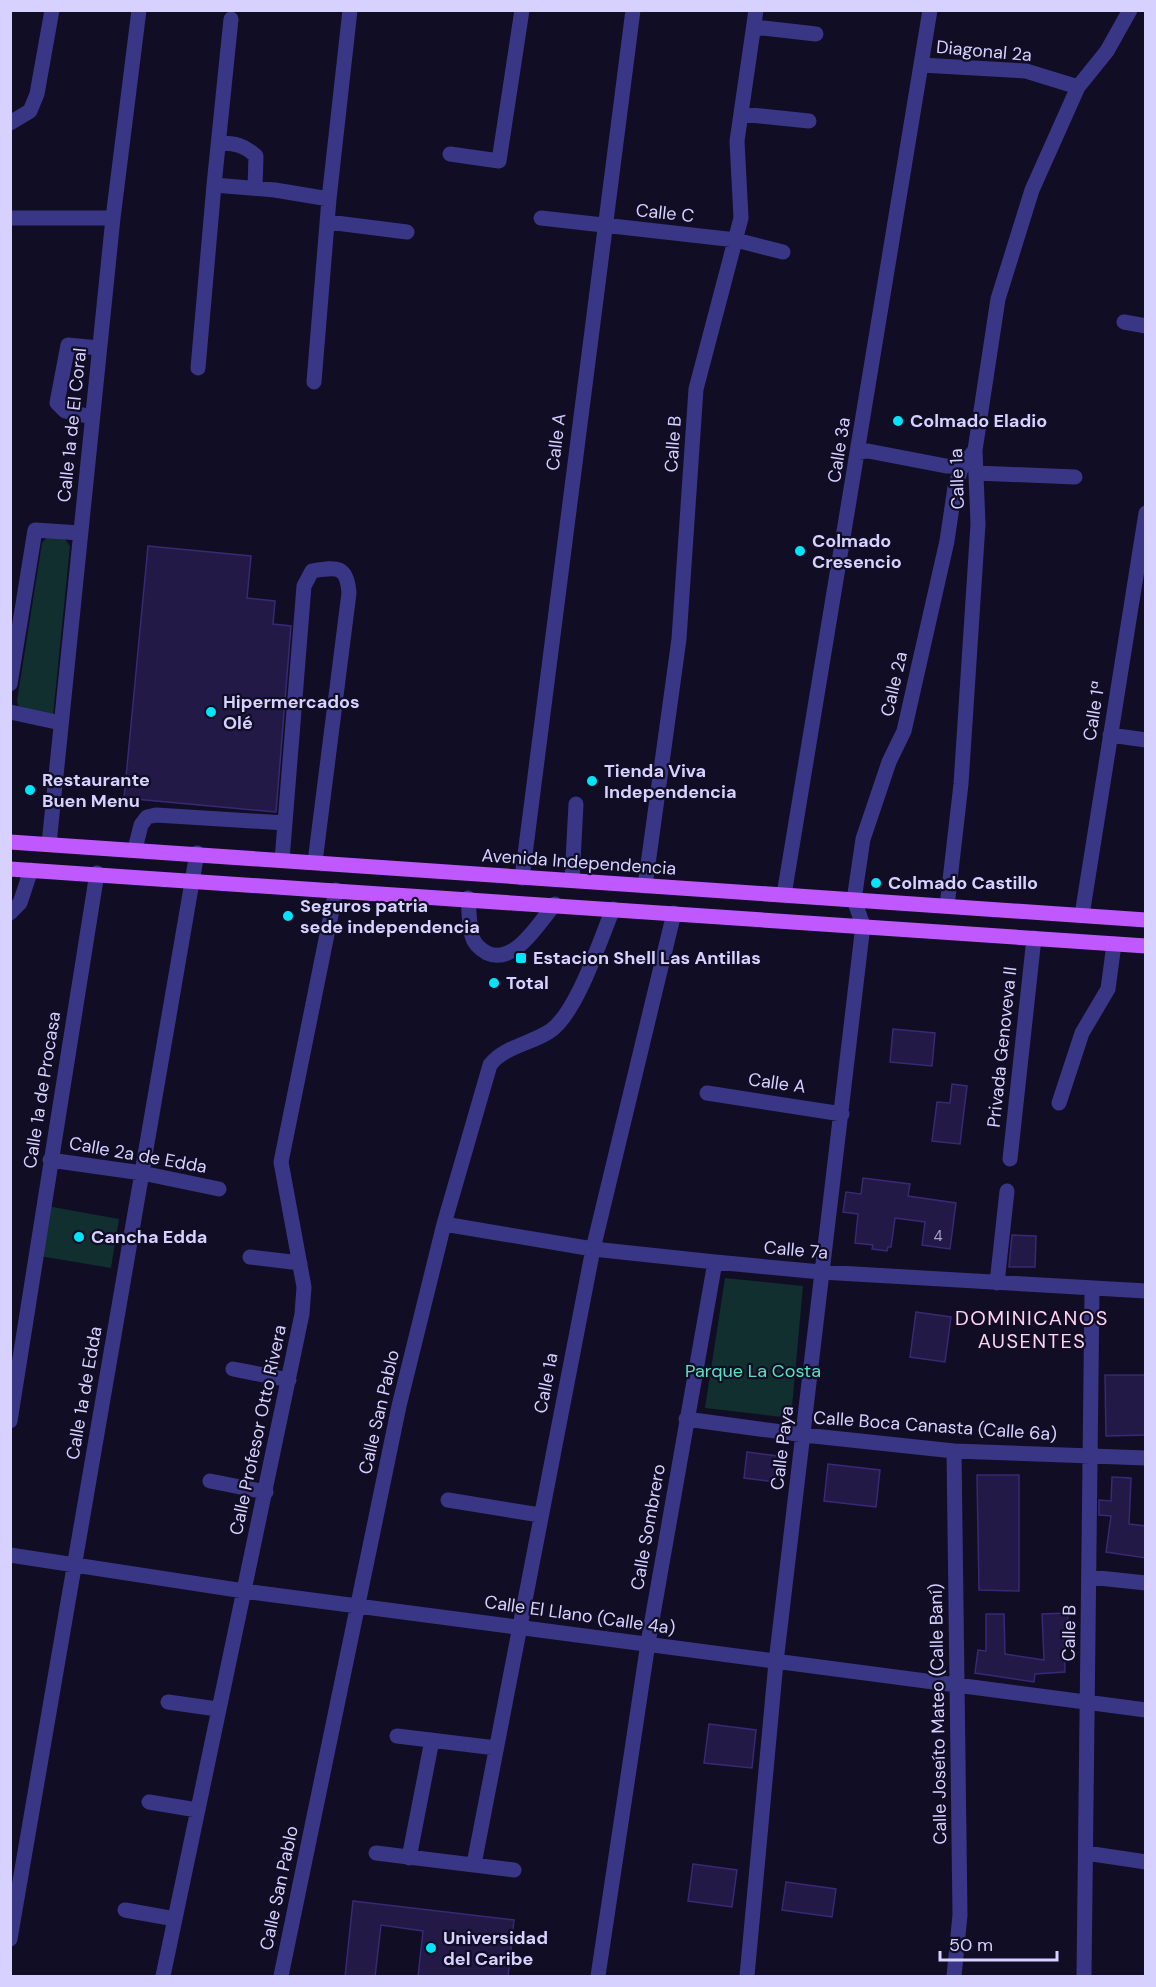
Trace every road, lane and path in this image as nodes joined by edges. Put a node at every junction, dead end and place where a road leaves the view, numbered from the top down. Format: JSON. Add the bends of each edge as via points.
{"nodes":[{"id":1,"x":51,"y":10,"type":"edge"},
{"id":2,"x":139,"y":10,"type":"edge"},
{"id":3,"x":350,"y":10,"type":"edge"},
{"id":4,"x":522,"y":10,"type":"edge"},
{"id":5,"x":633,"y":10,"type":"edge"},
{"id":6,"x":756,"y":10,"type":"edge"},
{"id":7,"x":930,"y":10,"type":"edge"},
{"id":8,"x":1130,"y":10,"type":"edge"},
{"id":9,"x":231,"y":19,"type":"dead end"},
{"id":10,"x":754,"y":27,"type":"junction"},
{"id":11,"x":816,"y":34,"type":"dead end"},
{"id":12,"x":921,"y":65,"type":"junction"},
{"id":13,"x":1078,"y":87,"type":"junction"},
{"id":14,"x":741,"y":114,"type":"junction"},
{"id":15,"x":809,"y":121,"type":"dead end"},
{"id":16,"x":10,"y":123,"type":"edge"},
{"id":17,"x":219,"y":144,"type":"junction"},
{"id":18,"x":450,"y":154,"type":"dead end"},
{"id":19,"x":214,"y":185,"type":"junction"},
{"id":20,"x":255,"y":188,"type":"junction"},
{"id":21,"x":330,"y":199,"type":"junction"},
{"id":22,"x":10,"y":218,"type":"edge"},
{"id":23,"x":112,"y":218,"type":"junction"},
{"id":24,"x":540,"y":218,"type":"dead end"},
{"id":25,"x":328,"y":222,"type":"junction"},
{"id":26,"x":603,"y":225,"type":"junction"},
{"id":27,"x":407,"y":232,"type":"dead end"},
{"id":28,"x":736,"y":240,"type":"junction"},
{"id":29,"x":783,"y":252,"type":"dead end"},
{"id":30,"x":1124,"y":322,"type":"dead end"},
{"id":31,"x":1146,"y":326,"type":"edge"},
{"id":32,"x":99,"y":348,"type":"junction"},
{"id":33,"x":198,"y":368,"type":"dead end"},
{"id":34,"x":314,"y":382,"type":"dead end"},
{"id":35,"x":92,"y":417,"type":"junction"},
{"id":36,"x":975,"y":450,"type":"junction"},
{"id":37,"x":858,"y":452,"type":"junction"},
{"id":38,"x":962,"y":466,"type":"junction"},
{"id":39,"x":976,"y":473,"type":"junction"},
{"id":40,"x":1075,"y":477,"type":"dead end"},
{"id":41,"x":1146,"y":513,"type":"edge"},
{"id":42,"x":80,"y":533,"type":"junction"},
{"id":43,"x":1139,"y":603,"type":"edge"},
{"id":44,"x":10,"y":684,"type":"edge"},
{"id":45,"x":10,"y":712,"type":"edge"},
{"id":46,"x":61,"y":723,"type":"junction"},
{"id":47,"x":1110,"y":735,"type":"junction"},
{"id":48,"x":1146,"y":740,"type":"edge"},
{"id":49,"x":576,"y":804,"type":"dead end"},
{"id":50,"x":285,"y":822,"type":"junction"},
{"id":51,"x":10,"y":842,"type":"edge"},
{"id":52,"x":49,"y":844,"type":"junction"},
{"id":53,"x":135,"y":849,"type":"junction"},
{"id":54,"x":197,"y":853,"type":"junction"},
{"id":55,"x":282,"y":860,"type":"junction"},
{"id":56,"x":315,"y":862,"type":"junction"},
{"id":57,"x":10,"y":869,"type":"edge"},
{"id":58,"x":31,"y":870,"type":"junction"},
{"id":59,"x":417,"y":870,"type":"junction"},
{"id":60,"x":97,"y":873,"type":"junction"},
{"id":61,"x":522,"y":878,"type":"junction"},
{"id":62,"x":192,"y":880,"type":"junction"},
{"id":63,"x":565,"y":880,"type":"junction"},
{"id":64,"x":645,"y":886,"type":"junction"},
{"id":65,"x":336,"y":890,"type":"junction"},
{"id":66,"x":415,"y":894,"type":"junction"},
{"id":67,"x":784,"y":895,"type":"junction"},
{"id":68,"x":468,"y":898,"type":"junction"},
{"id":69,"x":854,"y":900,"type":"junction"},
{"id":70,"x":555,"y":904,"type":"junction"},
{"id":71,"x":948,"y":906,"type":"junction"},
{"id":72,"x":613,"y":909,"type":"junction"},
{"id":73,"x":674,"y":913,"type":"junction"},
{"id":74,"x":10,"y":914,"type":"edge"},
{"id":75,"x":1082,"y":915,"type":"junction"},
{"id":76,"x":1146,"y":920,"type":"edge"},
{"id":77,"x":863,"y":926,"type":"junction"},
{"id":78,"x":1034,"y":938,"type":"junction"},
{"id":79,"x":1114,"y":944,"type":"junction"},
{"id":80,"x":1146,"y":946,"type":"edge"},
{"id":81,"x":707,"y":1093,"type":"dead end"},
{"id":82,"x":1059,"y":1104,"type":"dead end"},
{"id":83,"x":842,"y":1114,"type":"junction"},
{"id":84,"x":50,"y":1160,"type":"junction"},
{"id":85,"x":1010,"y":1160,"type":"dead end"},
{"id":86,"x":142,"y":1173,"type":"junction"},
{"id":87,"x":219,"y":1189,"type":"dead end"},
{"id":88,"x":1008,"y":1191,"type":"dead end"},
{"id":89,"x":444,"y":1224,"type":"junction"},
{"id":90,"x":593,"y":1249,"type":"junction"},
{"id":91,"x":250,"y":1257,"type":"dead end"},
{"id":92,"x":715,"y":1262,"type":"junction"},
{"id":93,"x":300,"y":1263,"type":"junction"},
{"id":94,"x":821,"y":1272,"type":"junction"},
{"id":95,"x":997,"y":1283,"type":"junction"},
{"id":96,"x":1092,"y":1290,"type":"junction"},
{"id":97,"x":1146,"y":1291,"type":"edge"},
{"id":98,"x":233,"y":1369,"type":"dead end"},
{"id":99,"x":289,"y":1380,"type":"junction"},
{"id":100,"x":686,"y":1419,"type":"junction"},
{"id":101,"x":10,"y":1421,"type":"edge"},
{"id":102,"x":804,"y":1435,"type":"junction"},
{"id":103,"x":954,"y":1451,"type":"junction"},
{"id":104,"x":1089,"y":1457,"type":"junction"},
{"id":105,"x":1146,"y":1458,"type":"edge"},
{"id":106,"x":210,"y":1481,"type":"dead end"},
{"id":107,"x":266,"y":1491,"type":"junction"},
{"id":108,"x":448,"y":1500,"type":"dead end"},
{"id":109,"x":540,"y":1515,"type":"junction"},
{"id":110,"x":10,"y":1555,"type":"edge"},
{"id":111,"x":74,"y":1564,"type":"junction"},
{"id":112,"x":1089,"y":1577,"type":"junction"},
{"id":113,"x":1146,"y":1583,"type":"edge"},
{"id":114,"x":244,"y":1591,"type":"junction"},
{"id":115,"x":358,"y":1605,"type":"junction"},
{"id":116,"x":518,"y":1626,"type":"junction"},
{"id":117,"x":648,"y":1643,"type":"junction"},
{"id":118,"x":776,"y":1662,"type":"junction"},
{"id":119,"x":957,"y":1684,"type":"junction"},
{"id":120,"x":168,"y":1702,"type":"dead end"},
{"id":121,"x":1087,"y":1702,"type":"junction"},
{"id":122,"x":218,"y":1709,"type":"junction"},
{"id":123,"x":1146,"y":1710,"type":"edge"},
{"id":124,"x":397,"y":1736,"type":"dead end"},
{"id":125,"x":432,"y":1740,"type":"junction"},
{"id":126,"x":496,"y":1748,"type":"junction"},
{"id":127,"x":149,"y":1802,"type":"dead end"},
{"id":128,"x":197,"y":1810,"type":"junction"},
{"id":129,"x":376,"y":1853,"type":"dead end"},
{"id":130,"x":1086,"y":1853,"type":"junction"},
{"id":131,"x":409,"y":1857,"type":"junction"},
{"id":132,"x":1146,"y":1862,"type":"edge"},
{"id":133,"x":474,"y":1864,"type":"junction"},
{"id":134,"x":514,"y":1870,"type":"dead end"},
{"id":135,"x":125,"y":1910,"type":"dead end"},
{"id":136,"x":175,"y":1919,"type":"junction"},
{"id":137,"x":10,"y":1939,"type":"edge"},
{"id":138,"x":163,"y":1977,"type":"edge"},
{"id":139,"x":280,"y":1977,"type":"edge"},
{"id":140,"x":598,"y":1977,"type":"edge"},
{"id":141,"x":747,"y":1977,"type":"edge"},
{"id":142,"x":954,"y":1977,"type":"edge"},
{"id":143,"x":1084,"y":1977,"type":"edge"}],
"edges":[{"from":1,"to":16,"type":"street","via":[[38,93],[30,111]]},
{"from":2,"to":23,"type":"street","name":"Calle 1a de El Coral"},
{"from":3,"to":21,"type":"street"},
{"from":4,"to":18,"type":"street","via":[[499,161]]},
{"from":5,"to":26,"type":"street","name":"Calle A"},
{"from":6,"to":10,"type":"street","name":"Calle B"},
{"from":7,"to":12,"type":"street","name":"Calle 3a"},
{"from":8,"to":13,"type":"street","name":"Calle 1a","via":[[1107,51]]},
{"from":9,"to":17,"type":"street"},
{"from":10,"to":11,"type":"street"},
{"from":10,"to":14,"type":"street","name":"Calle B"},
{"from":12,"to":13,"type":"street","name":"Diagonal 2a","via":[[1026,71]]},
{"from":12,"to":37,"type":"street","name":"Calle 3a"},
{"from":13,"to":36,"type":"street","name":"Calle 1a","via":[[1032,190],[998,299]]},
{"from":14,"to":15,"type":"street"},
{"from":14,"to":28,"type":"street","name":"Calle B","via":[[737,141],[741,218]]},
{"from":17,"to":19,"type":"street"},
{"from":17,"to":20,"type":"street","via":[[236,143],[256,156]]},
{"from":19,"to":20,"type":"street"},
{"from":19,"to":33,"type":"street"},
{"from":20,"to":21,"type":"street"},
{"from":21,"to":25,"type":"street"},
{"from":22,"to":23,"type":"street"},
{"from":23,"to":32,"type":"street","name":"Calle 1a de El Coral"},
{"from":24,"to":26,"type":"street","name":"Calle C"},
{"from":25,"to":27,"type":"street"},
{"from":25,"to":34,"type":"street"},
{"from":26,"to":28,"type":"street","name":"Calle C"},
{"from":26,"to":61,"type":"street","name":"Calle A"},
{"from":28,"to":29,"type":"street","name":"Calle C"},
{"from":28,"to":64,"type":"street","name":"Calle B","via":[[696,389],[679,639]]},
{"from":30,"to":31,"type":"street"},
{"from":32,"to":35,"type":"street","name":"Calle 1a de El Coral"},
{"from":32,"to":35,"type":"street","via":[[68,345],[57,403],[65,411]]},
{"from":35,"to":42,"type":"street","name":"Calle 1a de El Coral"},
{"from":36,"to":38,"type":"street","name":"Calle 2a"},
{"from":36,"to":39,"type":"street","name":"Calle 1a"},
{"from":37,"to":38,"type":"street"},
{"from":37,"to":67,"type":"street","name":"Calle 3a"},
{"from":38,"to":69,"type":"street","name":"Calle 2a","via":[[906,722],[863,839]]},
{"from":39,"to":40,"type":"street"},
{"from":39,"to":71,"type":"street","name":"Calle 1a","via":[[978,514],[961,784]]},
{"from":41,"to":43,"type":"street","name":"Calle 1ª"},
{"from":42,"to":44,"type":"street","via":[[35,530]]},
{"from":42,"to":46,"type":"street","name":"Calle 1a de El Coral"},
{"from":43,"to":47,"type":"street","name":"Calle 1ª"},
{"from":45,"to":46,"type":"street"},
{"from":46,"to":52,"type":"street","name":"Calle 1a de El Coral"},
{"from":47,"to":48,"type":"street"},
{"from":47,"to":75,"type":"street","name":"Calle 1ª"},
{"from":49,"to":63,"type":"street"},
{"from":50,"to":53,"type":"street","via":[[156,815],[147,817],[141,825]]},
{"from":50,"to":55,"type":"street"},
{"from":50,"to":56,"type":"street","via":[[304,586],[312,571],[344,570],[350,593]]},
{"from":51,"to":52,"type":"main road","name":"Avenida Independencia"},
{"from":52,"to":53,"type":"main road","name":"Avenida Independencia"},
{"from":53,"to":54,"type":"main road","name":"Avenida Independencia"},
{"from":54,"to":55,"type":"main road","name":"Avenida Independencia"},
{"from":54,"to":62,"type":"street","name":"Calle 1a de Edda"},
{"from":55,"to":56,"type":"main road","name":"Avenida Independencia"},
{"from":56,"to":59,"type":"main road","name":"Avenida Independencia"},
{"from":57,"to":58,"type":"main road"},
{"from":58,"to":60,"type":"main road"},
{"from":58,"to":74,"type":"street","via":[[20,903]]},
{"from":59,"to":61,"type":"main road","name":"Avenida Independencia"},
{"from":59,"to":66,"type":"main road"},
{"from":60,"to":62,"type":"main road"},
{"from":60,"to":84,"type":"street","name":"Calle 1a de Procasa"},
{"from":61,"to":63,"type":"main road","name":"Avenida Independencia"},
{"from":62,"to":65,"type":"main road"},
{"from":62,"to":86,"type":"street","name":"Calle 1a de Edda"},
{"from":63,"to":64,"type":"main road","name":"Avenida Independencia"},
{"from":63,"to":70,"type":"main road"},
{"from":64,"to":67,"type":"main road","name":"Avenida Independencia"},
{"from":65,"to":66,"type":"main road"},
{"from":65,"to":93,"type":"street","name":"Calle Profesor Otto Rivera","via":[[281,1162]]},
{"from":66,"to":68,"type":"main road"},
{"from":67,"to":69,"type":"main road","name":"Avenida Independencia"},
{"from":68,"to":70,"type":"main road"},
{"from":68,"to":70,"type":"street","via":[[472,938],[478,948],[504,955],[518,948]]},
{"from":69,"to":71,"type":"main road","name":"Avenida Independencia"},
{"from":69,"to":77,"type":"street","name":"Calle 2a"},
{"from":70,"to":72,"type":"main road"},
{"from":71,"to":75,"type":"main road","name":"Avenida Independencia"},
{"from":72,"to":73,"type":"main road"},
{"from":72,"to":89,"type":"street","name":"Calle San Pablo","via":[[580,987],[560,1022],[490,1065]]},
{"from":73,"to":77,"type":"main road"},
{"from":73,"to":90,"type":"street","name":"Calle 1a"},
{"from":75,"to":76,"type":"main road","name":"Avenida Independencia"},
{"from":77,"to":78,"type":"main road"},
{"from":77,"to":83,"type":"street","name":"Calle Paya"},
{"from":78,"to":79,"type":"main road"},
{"from":78,"to":85,"type":"street","name":"Privada Genoveva II"},
{"from":79,"to":80,"type":"main road"},
{"from":79,"to":82,"type":"street","via":[[1108,989],[1082,1033]]},
{"from":81,"to":83,"type":"street","name":"Calle A"},
{"from":83,"to":94,"type":"street","name":"Calle Paya"},
{"from":84,"to":86,"type":"street","name":"Calle 2a de Edda"},
{"from":84,"to":101,"type":"street","name":"Calle 1a de Procasa"},
{"from":86,"to":87,"type":"street","name":"Calle 2a de Edda"},
{"from":86,"to":111,"type":"street","name":"Calle 1a de Edda"},
{"from":88,"to":95,"type":"street"},
{"from":89,"to":90,"type":"street","name":"Calle 7a"},
{"from":89,"to":115,"type":"street","name":"Calle San Pablo","via":[[399,1406]]},
{"from":90,"to":92,"type":"street","name":"Calle 7a"},
{"from":90,"to":109,"type":"street","name":"Calle 1a"},
{"from":91,"to":93,"type":"street"},
{"from":92,"to":94,"type":"street","name":"Calle 7a"},
{"from":92,"to":100,"type":"street","name":"Calle Sombrero"},
{"from":93,"to":99,"type":"street","name":"Calle Profesor Otto Rivera","via":[[304,1301]]},
{"from":94,"to":95,"type":"street","name":"Calle 7a"},
{"from":94,"to":102,"type":"street","name":"Calle Paya"},
{"from":95,"to":96,"type":"street","name":"Calle 7a"},
{"from":96,"to":97,"type":"street","name":"Calle 7a"},
{"from":96,"to":104,"type":"street","name":"Calle B"},
{"from":98,"to":99,"type":"street"},
{"from":99,"to":107,"type":"street","name":"Calle Profesor Otto Rivera"},
{"from":100,"to":102,"type":"street","name":"Calle Boca Canasta (Calle 6a)"},
{"from":100,"to":117,"type":"street","name":"Calle Sombrero"},
{"from":102,"to":103,"type":"street","name":"Calle Boca Canasta (Calle 6a)"},
{"from":102,"to":118,"type":"street","name":"Calle Paya"},
{"from":103,"to":104,"type":"street","name":"Calle Boca Canasta (Calle 6a)"},
{"from":103,"to":119,"type":"street","name":"Calle Joseíto Mateo (Calle Baní)"},
{"from":104,"to":105,"type":"street","name":"Calle Boca Canasta (Calle 6a)"},
{"from":104,"to":112,"type":"street","name":"Calle B"},
{"from":106,"to":107,"type":"street"},
{"from":107,"to":114,"type":"street","name":"Calle Profesor Otto Rivera"},
{"from":108,"to":109,"type":"street"},
{"from":109,"to":116,"type":"street","name":"Calle 1a"},
{"from":110,"to":111,"type":"street","name":"Calle El Llano (Calle 4a)"},
{"from":111,"to":114,"type":"street","name":"Calle El Llano (Calle 4a)"},
{"from":111,"to":137,"type":"street","name":"Calle 1a de Edda"},
{"from":112,"to":113,"type":"street"},
{"from":112,"to":121,"type":"street","name":"Calle B"},
{"from":114,"to":115,"type":"street","name":"Calle El Llano (Calle 4a)"},
{"from":114,"to":122,"type":"street","name":"Calle Profesor Otto Rivera"},
{"from":115,"to":116,"type":"street","name":"Calle El Llano (Calle 4a)"},
{"from":115,"to":139,"type":"street","name":"Calle San Pablo"},
{"from":116,"to":117,"type":"street","name":"Calle El Llano (Calle 4a)"},
{"from":116,"to":126,"type":"street","name":"Calle 1a"},
{"from":117,"to":118,"type":"street","name":"Calle El Llano (Calle 4a)"},
{"from":117,"to":140,"type":"street","name":"Calle Sombrero"},
{"from":118,"to":119,"type":"street","name":"Calle El Llano (Calle 4a)"},
{"from":118,"to":141,"type":"street","name":"Calle Paya"},
{"from":119,"to":121,"type":"street","name":"Calle El Llano (Calle 4a)"},
{"from":119,"to":142,"type":"street","name":"Calle Joseíto Mateo (Calle Baní)","via":[[960,1915]]},
{"from":120,"to":122,"type":"street"},
{"from":121,"to":123,"type":"street","name":"Calle El Llano (Calle 4a)"},
{"from":121,"to":130,"type":"street","name":"Calle B"},
{"from":122,"to":128,"type":"street","name":"Calle Profesor Otto Rivera"},
{"from":124,"to":125,"type":"street"},
{"from":125,"to":126,"type":"street"},
{"from":125,"to":131,"type":"street"},
{"from":126,"to":133,"type":"street","name":"Calle 1a"},
{"from":127,"to":128,"type":"street"},
{"from":128,"to":136,"type":"street","name":"Calle Profesor Otto Rivera"},
{"from":129,"to":131,"type":"street"},
{"from":130,"to":132,"type":"street"},
{"from":130,"to":143,"type":"street","name":"Calle B"},
{"from":131,"to":133,"type":"street"},
{"from":133,"to":134,"type":"street"},
{"from":135,"to":136,"type":"street"},
{"from":136,"to":138,"type":"street","name":"Calle Profesor Otto Rivera"}]}
